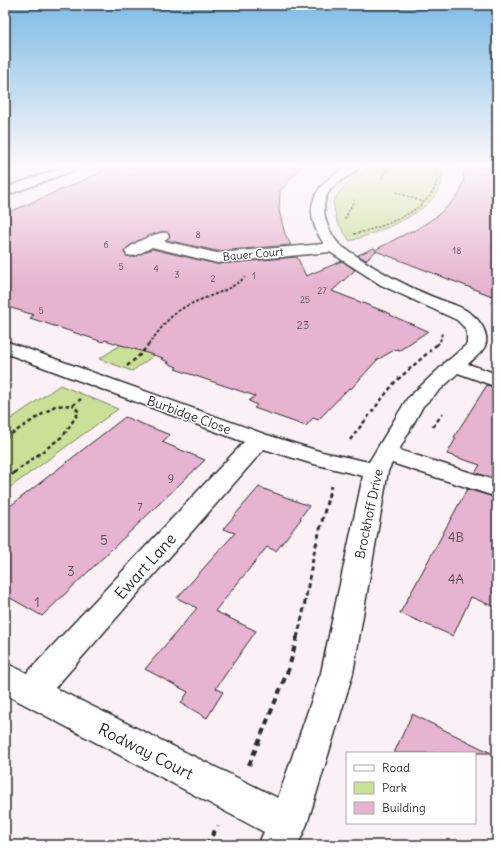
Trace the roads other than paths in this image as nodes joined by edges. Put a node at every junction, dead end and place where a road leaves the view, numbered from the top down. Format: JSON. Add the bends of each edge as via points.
{"nodes":[{"id":1,"x":316,"y":207,"type":"edge"},
{"id":2,"x":336,"y":240,"type":"junction"},
{"id":3,"x":132,"y":252,"type":"dead end"},
{"id":4,"x":5,"y":347,"type":"edge"},
{"id":5,"x":453,"y":366,"type":"junction"},
{"id":6,"x":497,"y":381,"type":"edge"},
{"id":7,"x":259,"y":440,"type":"junction"},
{"id":8,"x":381,"y":462,"type":"junction"},
{"id":9,"x":497,"y":489,"type":"edge"},
{"id":10,"x":18,"y":685,"type":"edge"},
{"id":11,"x":283,"y":834,"type":"edge"}],
"edges":[{"from":1,"to":2,"type":"street","name":"Brockhoff Drive","via":[[320,225]]},
{"from":2,"to":3,"type":"street","name":"Bauer Court","via":[[217,258],[156,239]]},
{"from":2,"to":5,"type":"street","name":"Brockhoff Drive","via":[[359,265],[392,285],[456,312],[474,326],[478,336],[476,346]]},
{"from":4,"to":7,"type":"street","name":"Burbidge Close"},
{"from":5,"to":6,"type":"street"},
{"from":5,"to":8,"type":"street","name":"Brockhoff Drive","via":[[414,403]]},
{"from":7,"to":8,"type":"street","name":"Burbidge Close","via":[[340,463]]},
{"from":7,"to":10,"type":"street","name":"Ewart Lane"},
{"from":8,"to":9,"type":"street","name":"Burbidge Close","via":[[415,463]]},
{"from":8,"to":11,"type":"street","name":"Brockhoff Drive","via":[[337,673]]},
{"from":10,"to":11,"type":"street","name":"Rodway Court","via":[[234,796]]}]}
